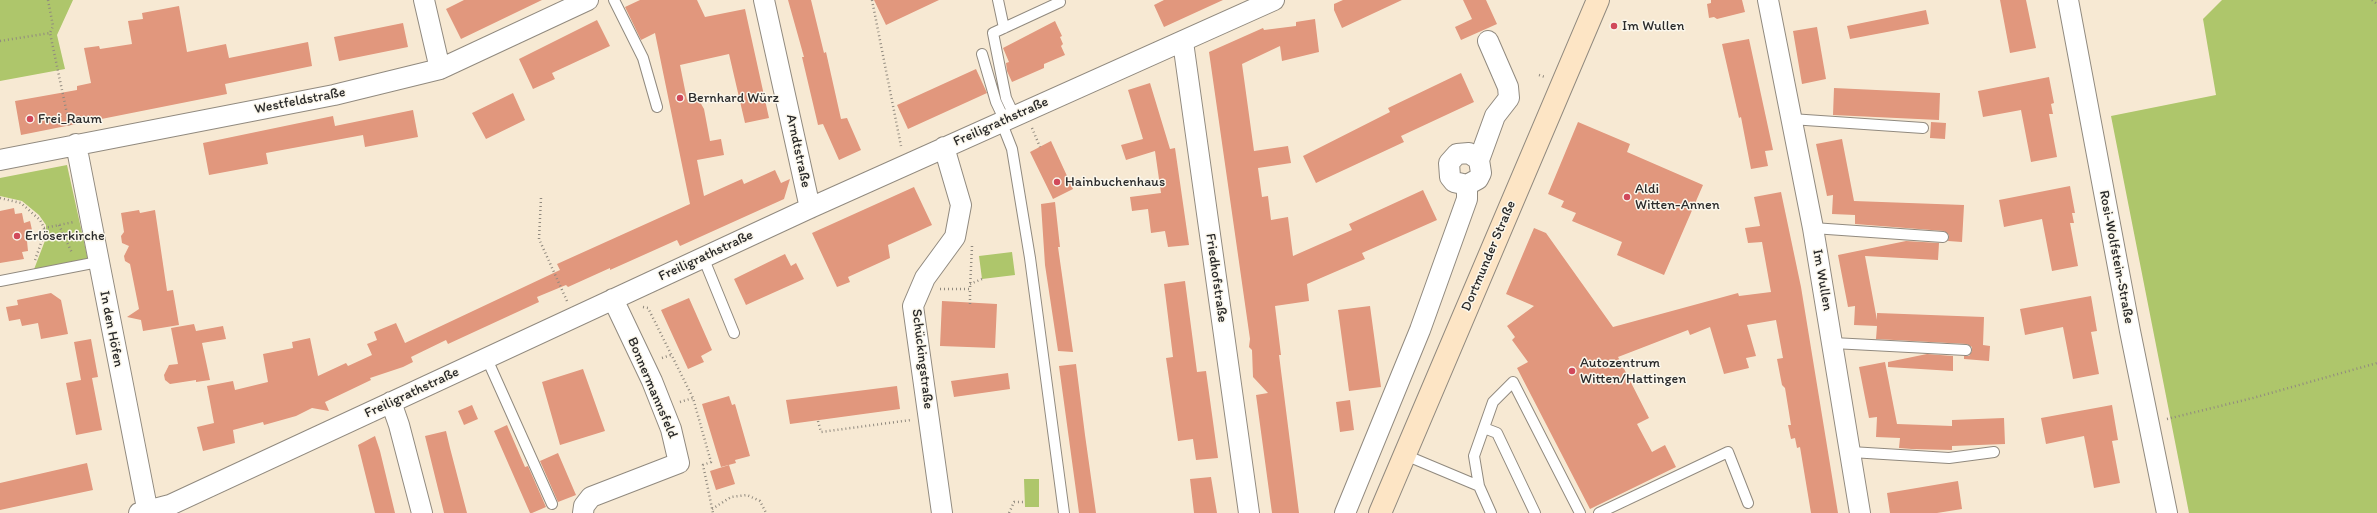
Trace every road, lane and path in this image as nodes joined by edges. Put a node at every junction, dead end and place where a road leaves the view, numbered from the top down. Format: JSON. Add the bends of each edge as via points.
{"nodes":[{"id":1,"x":48,"y":0,"type":"edge"},
{"id":2,"x":424,"y":0,"type":"edge"},
{"id":3,"x":588,"y":0,"type":"edge"},
{"id":4,"x":614,"y":0,"type":"edge"},
{"id":5,"x":764,"y":0,"type":"edge"},
{"id":6,"x":872,"y":0,"type":"edge"},
{"id":7,"x":998,"y":0,"type":"edge"},
{"id":8,"x":1274,"y":0,"type":"edge"},
{"id":9,"x":1598,"y":0,"type":"edge"},
{"id":10,"x":1768,"y":0,"type":"edge"},
{"id":11,"x":2068,"y":0,"type":"edge"},
{"id":12,"x":2372,"y":0,"type":"edge"},
{"id":13,"x":1060,"y":2,"type":"dead end"},
{"id":14,"x":2377,"y":4,"type":"edge"},
{"id":15,"x":1004,"y":28,"type":"junction"},
{"id":16,"x":50,"y":33,"type":"junction"},
{"id":17,"x":0,"y":41,"type":"edge"},
{"id":18,"x":1488,"y":41,"type":"dead end"},
{"id":19,"x":1183,"y":42,"type":"junction"},
{"id":20,"x":982,"y":54,"type":"dead end"},
{"id":21,"x":440,"y":69,"type":"junction"},
{"id":22,"x":657,"y":106,"type":"dead end"},
{"id":23,"x":1006,"y":119,"type":"junction"},
{"id":24,"x":1791,"y":119,"type":"junction"},
{"id":25,"x":1923,"y":128,"type":"dead end"},
{"id":26,"x":76,"y":144,"type":"junction"},
{"id":27,"x":944,"y":147,"type":"junction"},
{"id":28,"x":0,"y":160,"type":"edge"},
{"id":29,"x":1479,"y":160,"type":"junction"},
{"id":30,"x":910,"y":164,"type":"junction"},
{"id":31,"x":1467,"y":185,"type":"junction"},
{"id":32,"x":0,"y":198,"type":"edge"},
{"id":33,"x":541,"y":198,"type":"dead end"},
{"id":34,"x":810,"y":208,"type":"junction"},
{"id":35,"x":90,"y":219,"type":"junction"},
{"id":36,"x":58,"y":225,"type":"junction"},
{"id":37,"x":44,"y":228,"type":"junction"},
{"id":38,"x":1813,"y":228,"type":"junction"},
{"id":39,"x":956,"y":229,"type":"junction"},
{"id":40,"x":1943,"y":237,"type":"dead end"},
{"id":41,"x":703,"y":257,"type":"junction"},
{"id":42,"x":98,"y":262,"type":"junction"},
{"id":43,"x":78,"y":266,"type":"junction"},
{"id":44,"x":32,"y":275,"type":"junction"},
{"id":45,"x":982,"y":279,"type":"dead end"},
{"id":46,"x":0,"y":281,"type":"edge"},
{"id":47,"x":970,"y":284,"type":"junction"},
{"id":48,"x":922,"y":286,"type":"junction"},
{"id":49,"x":970,"y":289,"type":"junction"},
{"id":50,"x":633,"y":290,"type":"junction"},
{"id":51,"x":613,"y":299,"type":"junction"},
{"id":52,"x":970,"y":304,"type":"dead end"},
{"id":53,"x":574,"y":318,"type":"junction"},
{"id":54,"x":734,"y":333,"type":"dead end"},
{"id":55,"x":1833,"y":343,"type":"junction"},
{"id":56,"x":1966,"y":350,"type":"dead end"},
{"id":57,"x":487,"y":359,"type":"junction"},
{"id":58,"x":2377,"y":363,"type":"edge"},
{"id":59,"x":391,"y":402,"type":"junction"},
{"id":60,"x":929,"y":418,"type":"junction"},
{"id":61,"x":2147,"y":418,"type":"junction"},
{"id":62,"x":818,"y":421,"type":"dead end"},
{"id":63,"x":1484,"y":428,"type":"junction"},
{"id":64,"x":1851,"y":452,"type":"junction"},
{"id":65,"x":1994,"y":452,"type":"dead end"},
{"id":66,"x":1405,"y":456,"type":"junction"},
{"id":67,"x":1479,"y":486,"type":"junction"},
{"id":68,"x":1024,"y":502,"type":"dead end"},
{"id":69,"x":1748,"y":503,"type":"dead end"},
{"id":70,"x":552,"y":504,"type":"dead end"},
{"id":71,"x":712,"y":509,"type":"junction"},
{"id":72,"x":144,"y":512,"type":"edge"},
{"id":73,"x":422,"y":513,"type":"edge"},
{"id":74,"x":583,"y":513,"type":"edge"},
{"id":75,"x":713,"y":513,"type":"edge"},
{"id":76,"x":766,"y":513,"type":"edge"},
{"id":77,"x":942,"y":513,"type":"edge"},
{"id":78,"x":1009,"y":513,"type":"edge"},
{"id":79,"x":1064,"y":513,"type":"edge"},
{"id":80,"x":1250,"y":513,"type":"edge"},
{"id":81,"x":1345,"y":513,"type":"edge"},
{"id":82,"x":1380,"y":513,"type":"edge"},
{"id":83,"x":1491,"y":513,"type":"edge"},
{"id":84,"x":1535,"y":513,"type":"edge"},
{"id":85,"x":1580,"y":513,"type":"edge"},
{"id":86,"x":1599,"y":513,"type":"edge"},
{"id":87,"x":1860,"y":513,"type":"edge"},
{"id":88,"x":2167,"y":513,"type":"edge"}],
"edges":[{"from":1,"to":16,"type":"path","via":[[53,26]]},
{"from":2,"to":21,"type":"street"},
{"from":3,"to":21,"type":"street","name":"Westfeldstraße"},
{"from":4,"to":22,"type":"lane","via":[[642,58]]},
{"from":5,"to":34,"type":"street","name":"Arndtstraße"},
{"from":6,"to":30,"type":"path","via":[[901,146]]},
{"from":7,"to":15,"type":"lane"},
{"from":8,"to":19,"type":"street","name":"Freiligrathstraße"},
{"from":9,"to":66,"type":"main road","name":"Dortmunder Straße"},
{"from":10,"to":24,"type":"street","name":"Im Wullen"},
{"from":11,"to":61,"type":"street","name":"Rosi-Wolfstein-Straße"},
{"from":12,"to":14,"type":"path"},
{"from":13,"to":15,"type":"lane"},
{"from":15,"to":23,"type":"lane","via":[[994,33],[1006,98]]},
{"from":16,"to":17,"type":"path"},
{"from":16,"to":26,"type":"path","via":[[69,124]]},
{"from":18,"to":29,"type":"street","via":[[1508,87],[1509,98],[1495,116]]},
{"from":19,"to":23,"type":"street","name":"Freiligrathstraße"},
{"from":19,"to":80,"type":"street","name":"Friedhofstraße"},
{"from":20,"to":23,"type":"lane","via":[[996,102]]},
{"from":21,"to":26,"type":"street","name":"Westfeldstraße","via":[[334,95]]},
{"from":23,"to":27,"type":"street","name":"Freiligrathstraße"},
{"from":23,"to":79,"type":"lane","via":[[1030,258]]},
{"from":24,"to":25,"type":"lane"},
{"from":24,"to":38,"type":"street","name":"Im Wullen"},
{"from":26,"to":28,"type":"street","name":"Westfeldstraße"},
{"from":26,"to":35,"type":"street","name":"In den Höfen"},
{"from":27,"to":30,"type":"street","name":"Freiligrathstraße"},
{"from":27,"to":39,"type":"street","name":"Schückingstraße","via":[[960,205]]},
{"from":29,"to":31,"type":"street","via":[[1481,173],[1473,183]]},
{"from":29,"to":31,"type":"street","via":[[1475,156],[1463,153],[1457,154],[1449,163],[1450,176],[1460,185]]},
{"from":30,"to":34,"type":"street","name":"Freiligrathstraße"},
{"from":31,"to":81,"type":"street","via":[[1468,199],[1420,330]]},
{"from":32,"to":37,"type":"path","via":[[22,203],[40,220]]},
{"from":33,"to":53,"type":"path","via":[[540,239]]},
{"from":34,"to":41,"type":"street","name":"Freiligrathstraße"},
{"from":35,"to":36,"type":"path"},
{"from":35,"to":42,"type":"street","name":"In den Höfen"},
{"from":36,"to":37,"type":"path"},
{"from":36,"to":43,"type":"path"},
{"from":37,"to":44,"type":"path","via":[[44,235],[31,270]]},
{"from":38,"to":40,"type":"lane"},
{"from":38,"to":55,"type":"street","name":"Im Wullen"},
{"from":39,"to":47,"type":"path","via":[[968,234],[972,245]]},
{"from":39,"to":48,"type":"street","name":"Schückingstraße","via":[[955,237],[924,278]]},
{"from":41,"to":50,"type":"street","name":"Freiligrathstraße"},
{"from":41,"to":54,"type":"lane"},
{"from":42,"to":43,"type":"lane"},
{"from":42,"to":72,"type":"street","name":"In den Höfen"},
{"from":43,"to":44,"type":"lane"},
{"from":44,"to":46,"type":"lane"},
{"from":45,"to":47,"type":"path"},
{"from":47,"to":49,"type":"path"},
{"from":48,"to":49,"type":"path","via":[[936,289]]},
{"from":48,"to":60,"type":"street","name":"Schückingstraße","via":[[913,306]]},
{"from":49,"to":52,"type":"path"},
{"from":50,"to":51,"type":"street","name":"Freiligrathstraße"},
{"from":50,"to":71,"type":"path","via":[[640,306],[648,308],[693,398],[711,462],[703,465]]},
{"from":51,"to":53,"type":"street","name":"Freiligrathstraße"},
{"from":51,"to":74,"type":"street","name":"Bonnermannsfeld","via":[[652,381],[671,429],[679,463],[591,497],[584,506]]},
{"from":53,"to":57,"type":"street","name":"Freiligrathstraße"},
{"from":55,"to":56,"type":"lane"},
{"from":55,"to":64,"type":"street","name":"Im Wullen"},
{"from":57,"to":59,"type":"street","name":"Freiligrathstraße"},
{"from":57,"to":70,"type":"lane"},
{"from":58,"to":61,"type":"path","via":[[2172,420]]},
{"from":59,"to":72,"type":"street","name":"Freiligrathstraße","via":[[170,505]]},
{"from":59,"to":73,"type":"street"},
{"from":60,"to":62,"type":"path","via":[[821,432]]},
{"from":60,"to":77,"type":"street","name":"Schückingstraße"},
{"from":61,"to":88,"type":"street","name":"Rosi-Wolfstein-Straße"},
{"from":63,"to":67,"type":"lane","via":[[1474,456]]},
{"from":63,"to":84,"type":"lane","via":[[1497,433]]},
{"from":63,"to":85,"type":"lane","via":[[1493,402],[1513,382]]},
{"from":64,"to":65,"type":"lane","via":[[1949,458]]},
{"from":64,"to":87,"type":"street","name":"Im Wullen"},
{"from":66,"to":67,"type":"lane"},
{"from":66,"to":82,"type":"main road","name":"Dortmunder Straße"},
{"from":67,"to":83,"type":"lane"},
{"from":68,"to":78,"type":"path","via":[[1014,502]]},
{"from":69,"to":86,"type":"lane","via":[[1728,452]]},
{"from":71,"to":75,"type":"path"},
{"from":71,"to":76,"type":"path","via":[[731,497],[748,495],[760,501]]}]}
